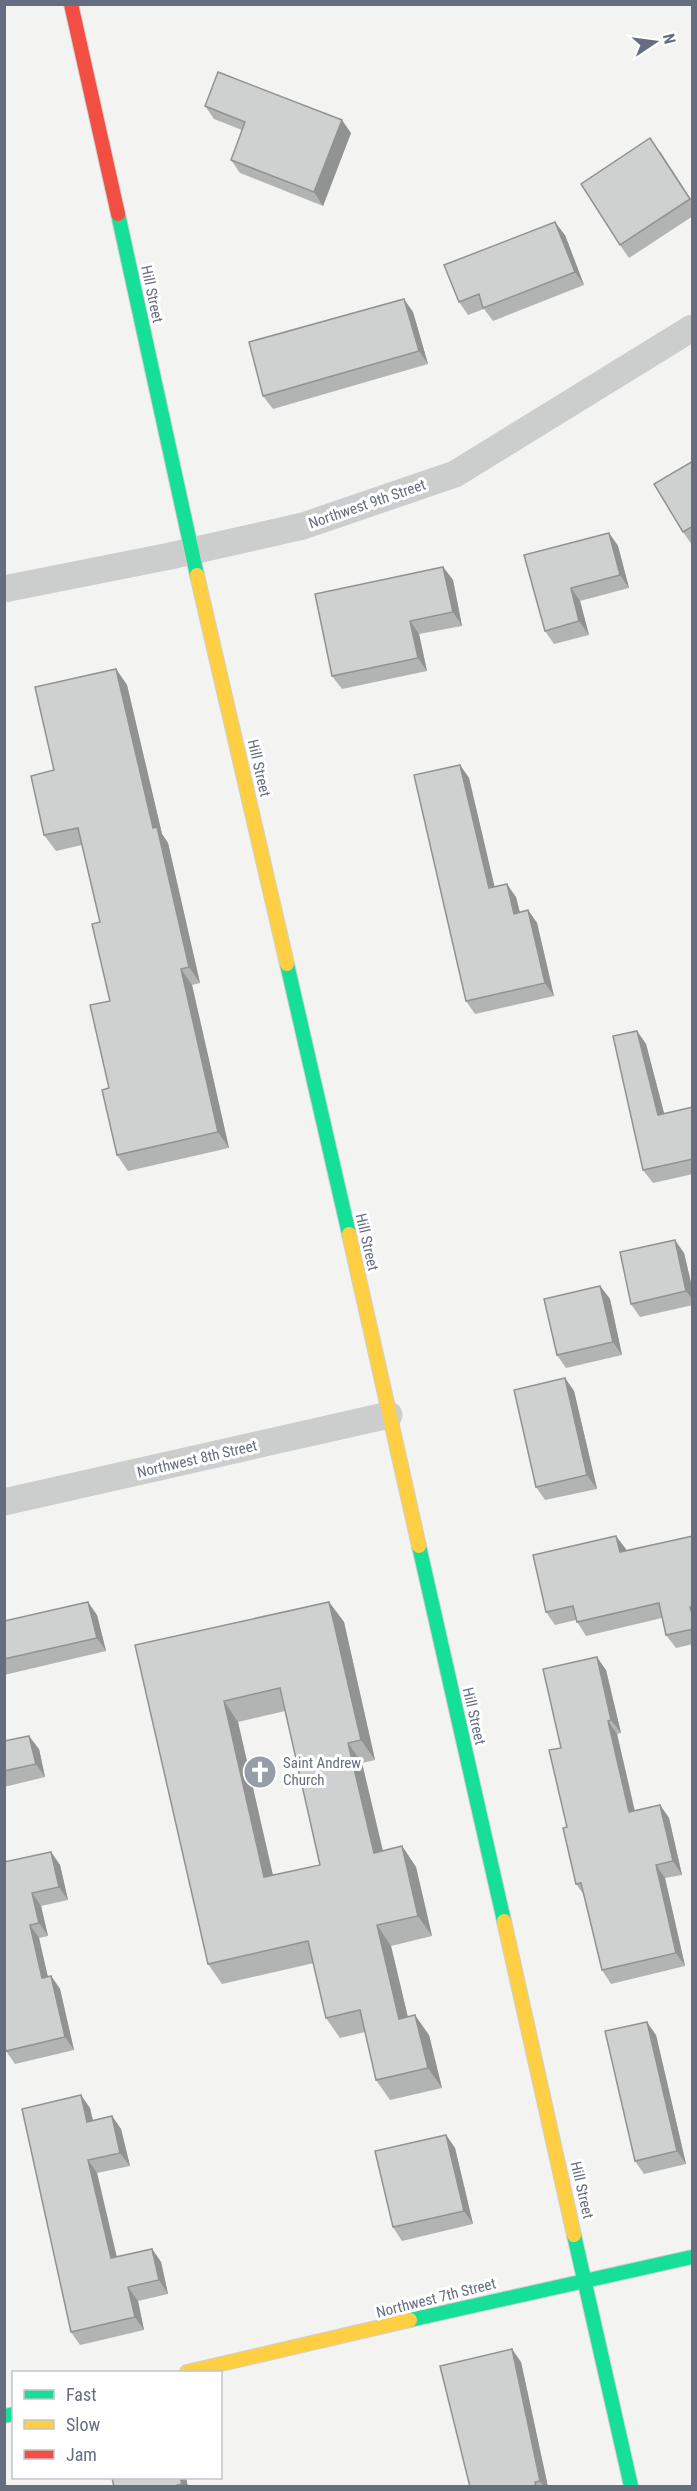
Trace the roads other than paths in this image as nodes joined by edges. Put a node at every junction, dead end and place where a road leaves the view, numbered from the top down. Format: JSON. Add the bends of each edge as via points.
{"nodes":[{"id":1,"x":71,"y":4,"type":"edge"},
{"id":2,"x":693,"y":328,"type":"edge"},
{"id":3,"x":192,"y":551,"type":"junction"},
{"id":4,"x":4,"y":589,"type":"edge"},
{"id":5,"x":389,"y":1415,"type":"junction"},
{"id":6,"x":4,"y":1502,"type":"edge"},
{"id":7,"x":693,"y":2257,"type":"edge"},
{"id":8,"x":585,"y":2278,"type":"junction"},
{"id":9,"x":196,"y":2371,"type":"edge"},
{"id":10,"x":631,"y":2487,"type":"edge"}],
"edges":[{"from":1,"to":3,"type":"street","name":"Hill Street"},
{"from":2,"to":3,"type":"street","name":"Northwest 9th Street","via":[[455,474],[303,526]]},
{"from":3,"to":4,"type":"street","name":"Northwest 9th Street"},
{"from":3,"to":5,"type":"street","name":"Hill Street"},
{"from":5,"to":6,"type":"street","name":"Northwest 8th Street"},
{"from":5,"to":8,"type":"street","name":"Hill Street"},
{"from":7,"to":8,"type":"street","name":"Northwest 7th Street"},
{"from":8,"to":9,"type":"street","name":"Northwest 7th Street"},
{"from":8,"to":10,"type":"street","name":"Hill Street"}]}
